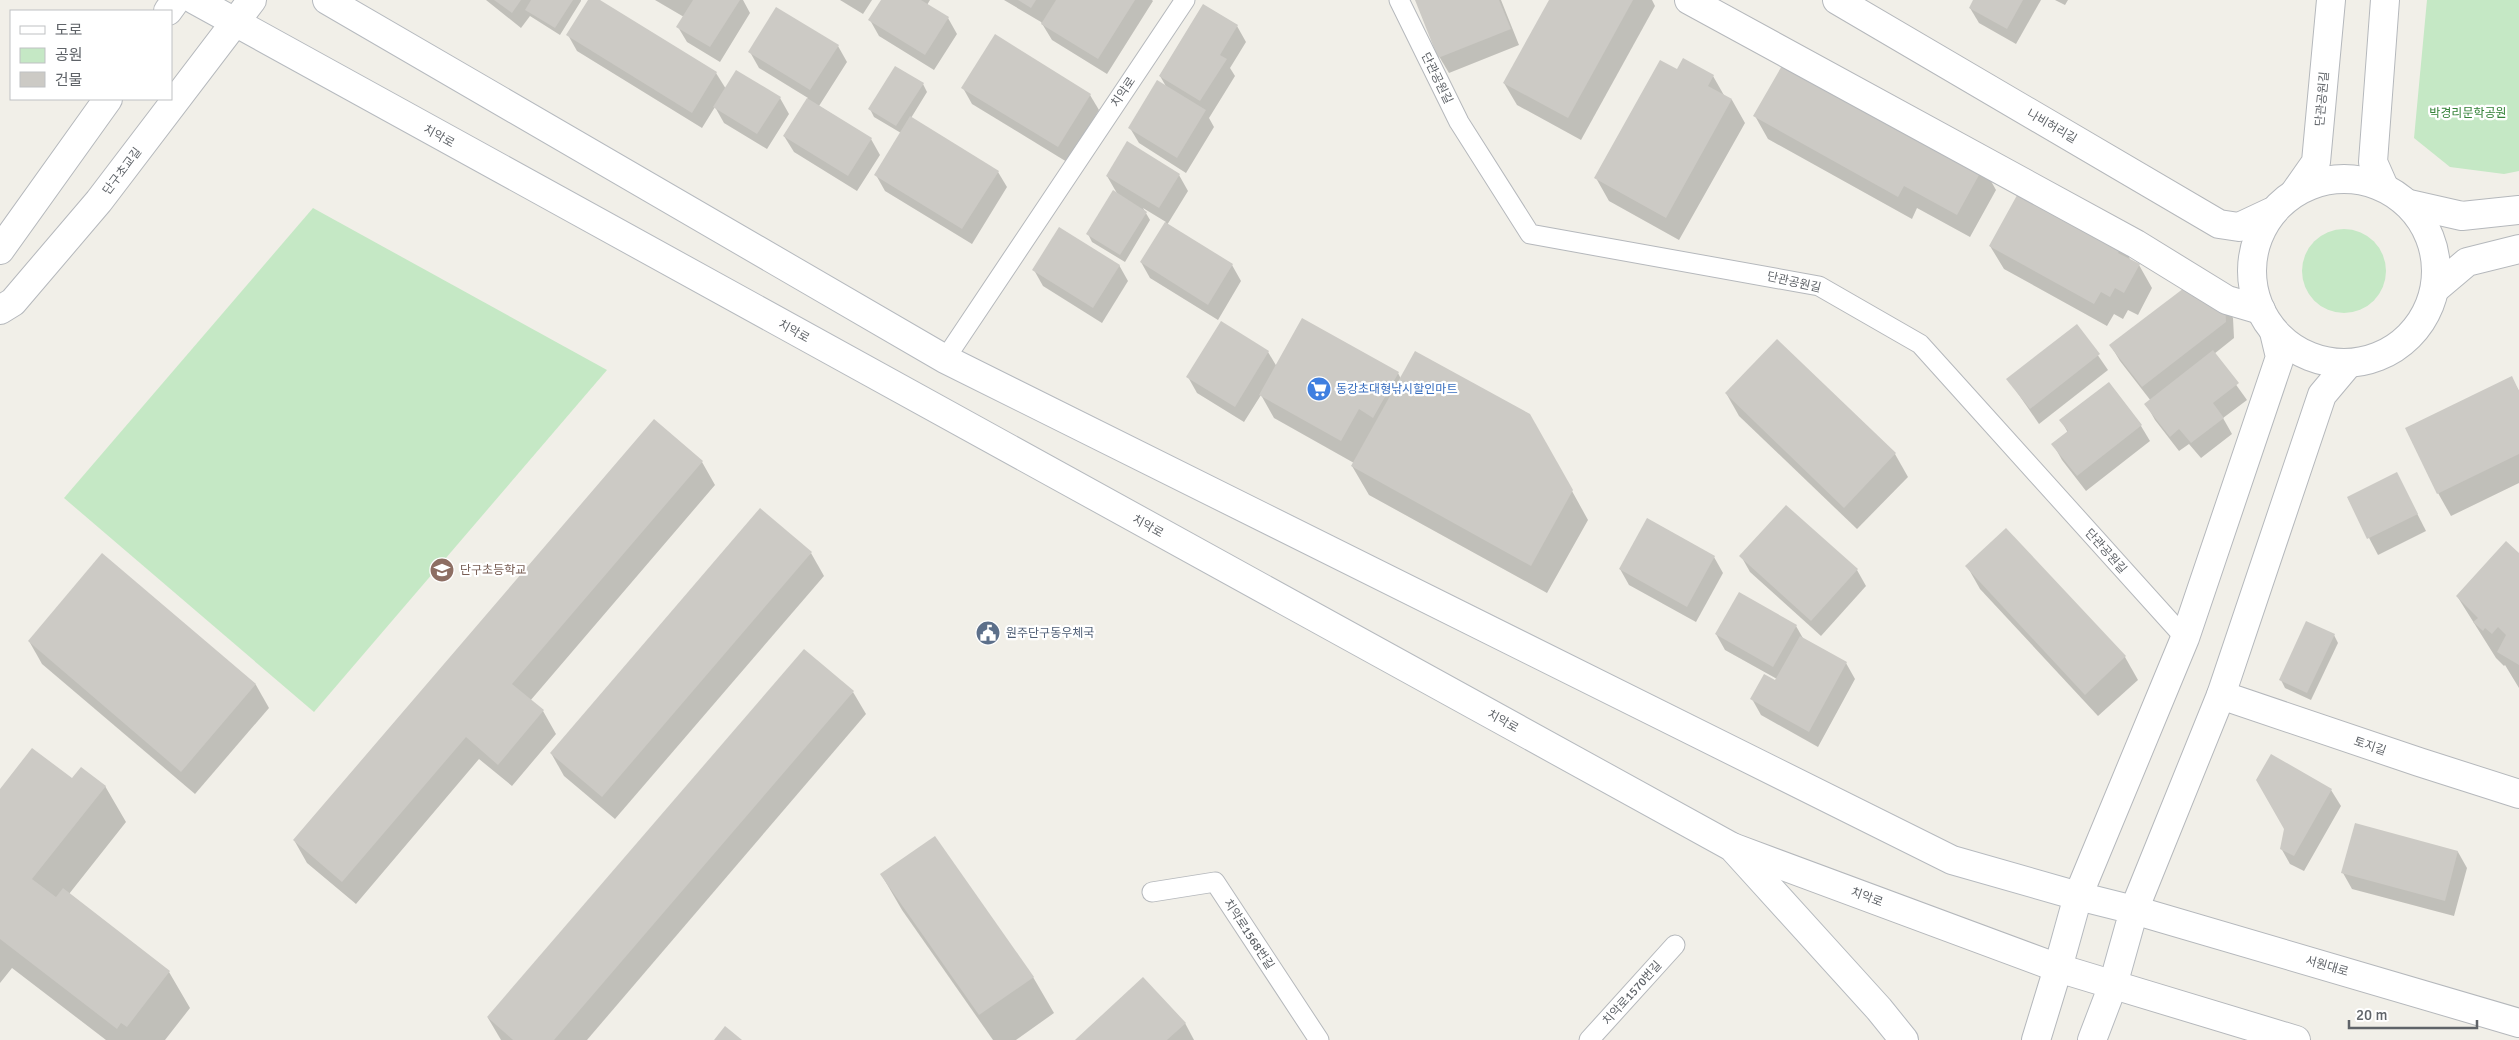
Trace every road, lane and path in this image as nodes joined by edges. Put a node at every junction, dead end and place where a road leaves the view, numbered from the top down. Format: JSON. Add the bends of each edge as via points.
{"nodes":[{"id":1,"x":195,"y":0,"type":"edge"},
{"id":2,"x":252,"y":0,"type":"edge"},
{"id":3,"x":327,"y":0,"type":"edge"},
{"id":4,"x":1185,"y":0,"type":"edge"},
{"id":5,"x":1399,"y":0,"type":"edge"},
{"id":6,"x":1689,"y":0,"type":"edge"},
{"id":7,"x":1837,"y":0,"type":"edge"},
{"id":8,"x":2331,"y":0,"type":"edge"},
{"id":9,"x":2385,"y":0,"type":"edge"},
{"id":10,"x":234,"y":24,"type":"junction"},
{"id":11,"x":107,"y":100,"type":"edge"},
{"id":12,"x":2384,"y":186,"type":"junction"},
{"id":13,"x":2295,"y":192,"type":"junction"},
{"id":14,"x":2409,"y":204,"type":"junction"},
{"id":15,"x":2519,"y":210,"type":"edge"},
{"id":16,"x":2271,"y":212,"type":"junction"},
{"id":17,"x":0,"y":250,"type":"edge"},
{"id":18,"x":2519,"y":250,"type":"edge"},
{"id":19,"x":2435,"y":289,"type":"junction"},
{"id":20,"x":0,"y":310,"type":"edge"},
{"id":21,"x":2268,"y":321,"type":"junction"},
{"id":22,"x":945,"y":359,"type":"junction"},
{"id":23,"x":2348,"y":364,"type":"junction"},
{"id":24,"x":2185,"y":638,"type":"junction"},
{"id":25,"x":2221,"y":695,"type":"junction"},
{"id":26,"x":2519,"y":794,"type":"edge"},
{"id":27,"x":1732,"y":847,"type":"junction"},
{"id":28,"x":1152,"y":892,"type":"dead end"},
{"id":29,"x":2078,"y":896,"type":"junction"},
{"id":30,"x":2134,"y":910,"type":"junction"},
{"id":31,"x":1675,"y":945,"type":"dead end"},
{"id":32,"x":2058,"y":968,"type":"junction"},
{"id":33,"x":2113,"y":985,"type":"junction"},
{"id":34,"x":2519,"y":1023,"type":"edge"},
{"id":35,"x":1319,"y":1040,"type":"edge"},
{"id":36,"x":1589,"y":1040,"type":"edge"},
{"id":37,"x":1904,"y":1040,"type":"edge"},
{"id":38,"x":2036,"y":1040,"type":"edge"},
{"id":39,"x":2092,"y":1040,"type":"edge"},
{"id":40,"x":2296,"y":1040,"type":"edge"}],
"edges":[{"from":1,"to":10,"type":"street","name":"치악로"},
{"from":2,"to":10,"type":"street","name":"단구초교길"},
{"from":3,"to":22,"type":"street"},
{"from":4,"to":22,"type":"lane","name":"치악로"},
{"from":5,"to":24,"type":"lane","name":"단관공원길","via":[[1459,122],[1530,234],[1819,286],[1920,344]]},
{"from":6,"to":21,"type":"street","via":[[2136,244],[2227,300]]},
{"from":7,"to":16,"type":"street","name":"나비허리길","via":[[2219,224],[2239,227]]},
{"from":8,"to":13,"type":"street","name":"단관공원길","via":[[2316,162]]},
{"from":9,"to":12,"type":"street","via":[[2373,162]]},
{"from":10,"to":20,"type":"street","name":"단구초교길","via":[[99,201],[13,302]]},
{"from":10,"to":27,"type":"street","name":"치악로"},
{"from":11,"to":17,"type":"street"},
{"from":12,"to":13,"type":"street","via":[[2354,179],[2323,180]]},
{"from":12,"to":14,"type":"street"},
{"from":13,"to":16,"type":"street"},
{"from":14,"to":15,"type":"street","via":[[2462,216]]},
{"from":14,"to":19,"type":"street","via":[[2427,229],[2436,258]]},
{"from":16,"to":21,"type":"street","via":[[2256,239],[2250,268]]},
{"from":18,"to":19,"type":"street","via":[[2467,262]]},
{"from":19,"to":23,"type":"street","via":[[2425,318],[2405,341],[2378,358]]},
{"from":21,"to":23,"type":"street","via":[[2290,348],[2318,361]]},
{"from":21,"to":24,"type":"street","via":[[2280,357]]},
{"from":22,"to":29,"type":"street","via":[[1952,860]]},
{"from":23,"to":25,"type":"street","via":[[2322,395]]},
{"from":24,"to":29,"type":"street"},
{"from":25,"to":26,"type":"street","name":"토지길"},
{"from":25,"to":30,"type":"street"},
{"from":27,"to":32,"type":"street","name":"치악로"},
{"from":27,"to":37,"type":"street"},
{"from":28,"to":35,"type":"lane","name":"치악로1568번길","via":[[1215,882]]},
{"from":29,"to":30,"type":"street","name":"서원대로"},
{"from":29,"to":32,"type":"street"},
{"from":30,"to":33,"type":"street"},
{"from":30,"to":34,"type":"street","name":"서원대로"},
{"from":31,"to":36,"type":"lane","name":"치악로1570번길"},
{"from":32,"to":33,"type":"street","name":"치악로"},
{"from":32,"to":38,"type":"street"},
{"from":33,"to":39,"type":"street"},
{"from":33,"to":40,"type":"street"}]}
